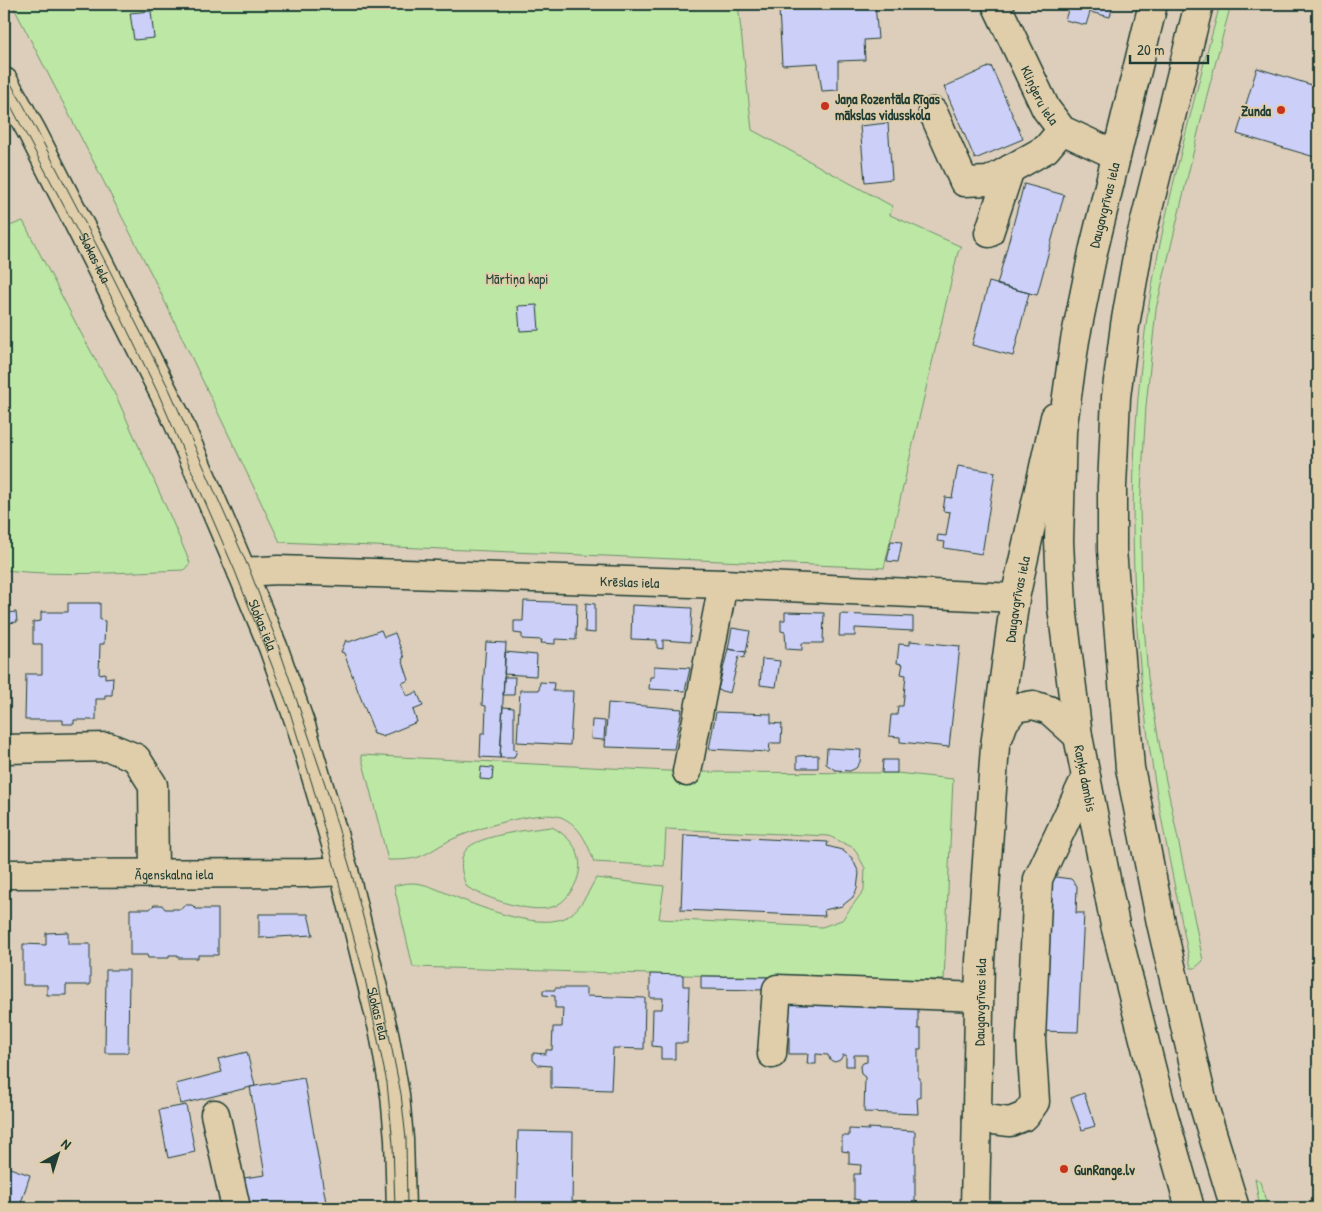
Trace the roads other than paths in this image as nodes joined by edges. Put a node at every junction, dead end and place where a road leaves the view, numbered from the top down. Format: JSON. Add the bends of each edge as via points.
{"nodes":[{"id":1,"x":996,"y":4,"type":"edge"},
{"id":2,"x":1153,"y":4,"type":"edge"},
{"id":3,"x":1199,"y":4,"type":"edge"},
{"id":4,"x":4,"y":82,"type":"edge"},
{"id":5,"x":933,"y":112,"type":"dead end"},
{"id":6,"x":1062,"y":130,"type":"junction"},
{"id":7,"x":1116,"y":155,"type":"junction"},
{"id":8,"x":1010,"y":169,"type":"junction"},
{"id":9,"x":989,"y":233,"type":"dead end"},
{"id":10,"x":1076,"y":340,"type":"junction"},
{"id":11,"x":242,"y":572,"type":"junction"},
{"id":12,"x":723,"y":584,"type":"junction"},
{"id":13,"x":1015,"y":598,"type":"junction"},
{"id":14,"x":1078,"y":736,"type":"junction"},
{"id":15,"x":995,"y":746,"type":"junction"},
{"id":16,"x":4,"y":749,"type":"edge"},
{"id":17,"x":687,"y":772,"type":"dead end"},
{"id":18,"x":1086,"y":777,"type":"junction"},
{"id":19,"x":344,"y":871,"type":"junction"},
{"id":20,"x":154,"y":873,"type":"junction"},
{"id":21,"x":4,"y":874,"type":"edge"},
{"id":22,"x":979,"y":997,"type":"junction"},
{"id":23,"x":772,"y":1054,"type":"dead end"},
{"id":24,"x":215,"y":1114,"type":"dead end"},
{"id":25,"x":977,"y":1118,"type":"junction"},
{"id":26,"x":236,"y":1208,"type":"edge"},
{"id":27,"x":401,"y":1208,"type":"edge"},
{"id":28,"x":976,"y":1208,"type":"edge"},
{"id":29,"x":1190,"y":1208,"type":"edge"},
{"id":30,"x":1235,"y":1208,"type":"edge"}],
"edges":[{"from":1,"to":6,"type":"main road","name":"Kliņģeru iela","via":[[1046,109]]},
{"from":2,"to":7,"type":"main road","name":"Daugavgrīvas iela"},
{"from":3,"to":30,"type":"main road","via":[[1139,245],[1125,324],[1116,397],[1112,550],[1130,768],[1198,1084]]},
{"from":4,"to":11,"type":"main road","name":"Slokas iela","via":[[141,344]]},
{"from":5,"to":8,"type":"main road","via":[[964,182],[989,181]]},
{"from":6,"to":7,"type":"main road","name":"Kliņģeru iela"},
{"from":6,"to":8,"type":"main road","via":[[1046,149]]},
{"from":7,"to":10,"type":"main road","name":"Daugavgrīvas iela"},
{"from":8,"to":9,"type":"main road"},
{"from":10,"to":13,"type":"main road","name":"Daugavgrīvas iela","via":[[1065,356],[1054,426]]},
{"from":10,"to":14,"type":"main road","name":"Raņķa dambis","via":[[1062,431],[1058,541],[1062,607]]},
{"from":11,"to":12,"type":"main road","name":"Krēslas iela","via":[[288,570]]},
{"from":11,"to":19,"type":"main road","name":"Slokas iela","via":[[302,729]]},
{"from":12,"to":13,"type":"main road","name":"Krēslas iela"},
{"from":12,"to":17,"type":"main road"},
{"from":13,"to":15,"type":"main road","name":"Daugavgrīvas iela"},
{"from":14,"to":15,"type":"main road","via":[[1049,710],[1033,705],[1015,708],[1004,722]]},
{"from":14,"to":18,"type":"main road","name":"Raņķa dambis"},
{"from":15,"to":22,"type":"main road","name":"Daugavgrīvas iela"},
{"from":16,"to":20,"type":"main road","via":[[109,747],[136,758],[152,785]]},
{"from":18,"to":25,"type":"main road","via":[[1038,879],[1031,1039],[1035,1102],[1025,1116],[1010,1122]]},
{"from":18,"to":29,"type":"main road","name":"Raņķa dambis","via":[[1115,925]]},
{"from":19,"to":20,"type":"main road","name":"Āgenskalna iela"},
{"from":19,"to":27,"type":"main road","name":"Slokas iela","via":[[384,1033],[395,1095]]},
{"from":20,"to":21,"type":"main road","name":"Āgenskalna iela"},
{"from":22,"to":23,"type":"main road","via":[[777,989]]},
{"from":22,"to":25,"type":"main road","name":"Daugavgrīvas iela"},
{"from":24,"to":26,"type":"main road"},
{"from":25,"to":28,"type":"main road","name":"Daugavgrīvas iela"}]}
